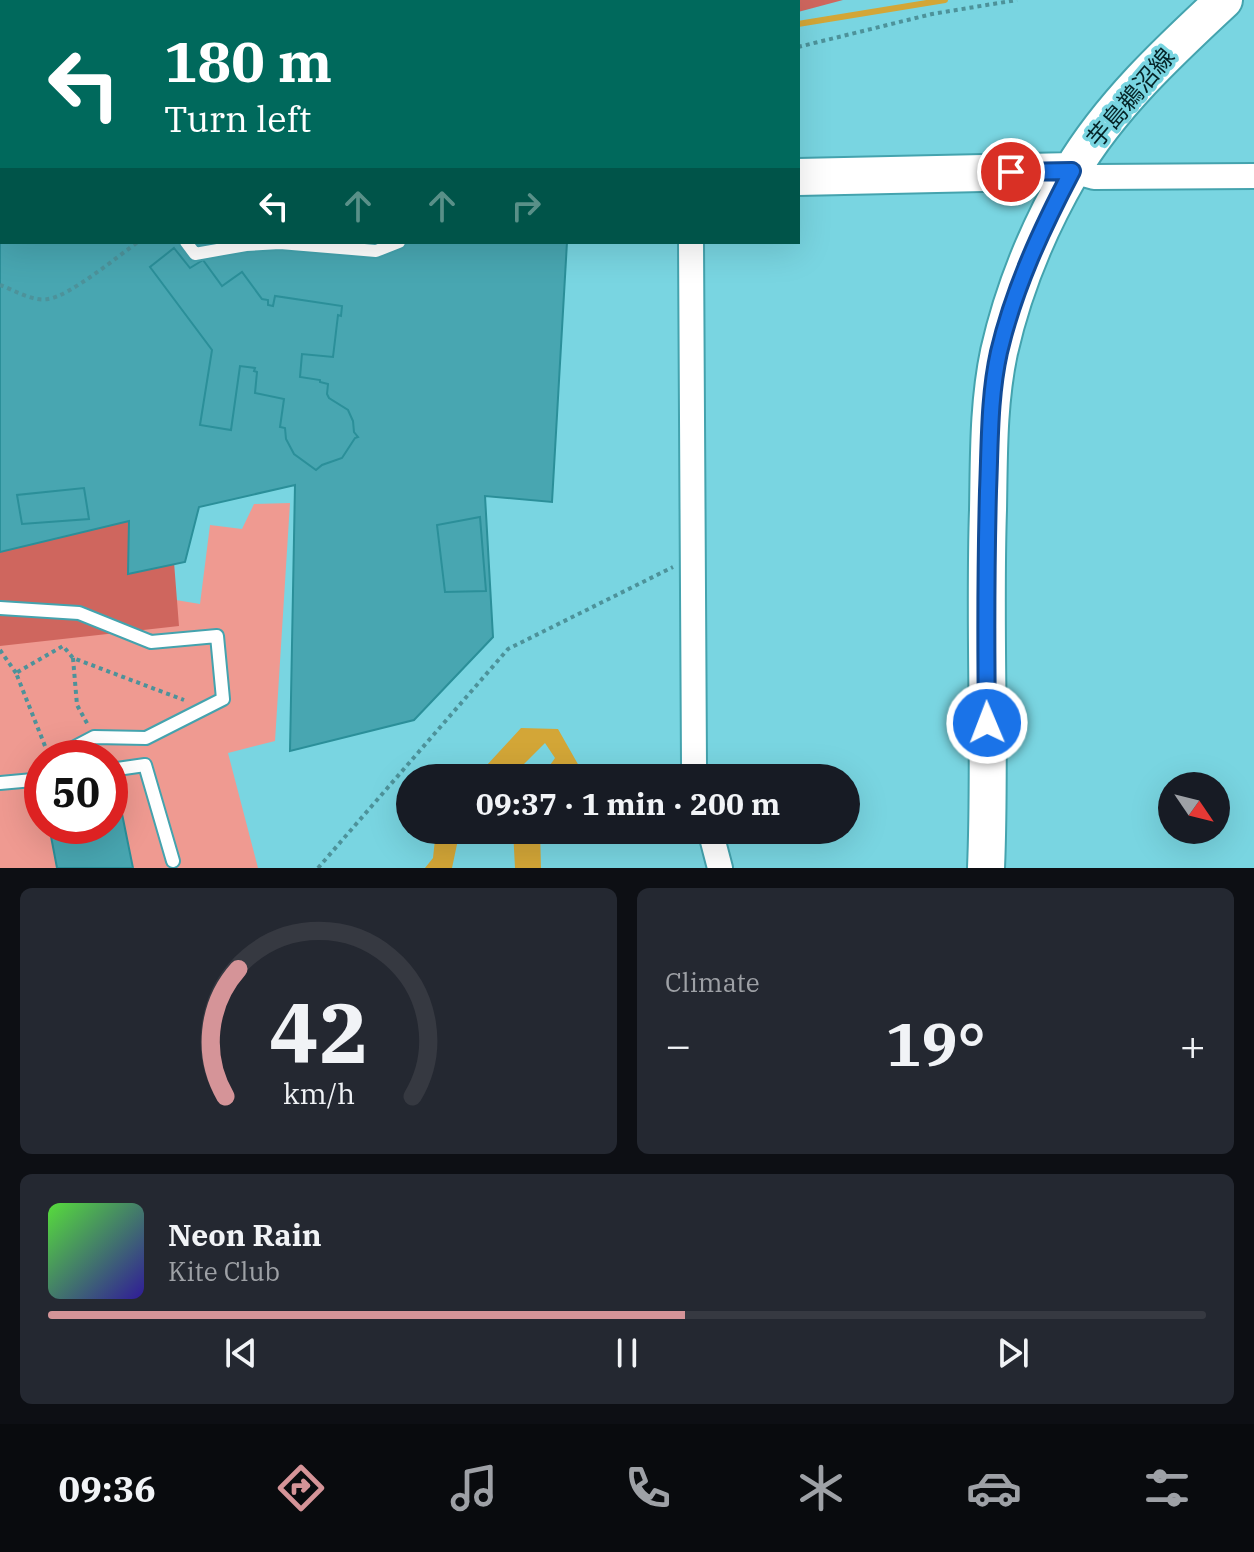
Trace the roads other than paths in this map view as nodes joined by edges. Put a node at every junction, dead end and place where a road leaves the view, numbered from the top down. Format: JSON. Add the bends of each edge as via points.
{"nodes":[{"id":1,"x":1224,"y":0,"type":"edge"},
{"id":2,"x":1072,"y":171,"type":"junction"},
{"id":3,"x":1254,"y":176,"type":"edge"},
{"id":4,"x":800,"y":177,"type":"edge"},
{"id":5,"x":188,"y":244,"type":"edge"},
{"id":6,"x":263,"y":244,"type":"edge"},
{"id":7,"x":292,"y":244,"type":"edge"},
{"id":8,"x":394,"y":244,"type":"edge"},
{"id":9,"x":691,"y":244,"type":"edge"},
{"id":10,"x":0,"y":608,"type":"edge"},
{"id":11,"x":88,"y":740,"type":"edge"},
{"id":12,"x":694,"y":764,"type":"edge"},
{"id":13,"x":128,"y":767,"type":"edge"},
{"id":14,"x":24,"y":778,"type":"edge"},
{"id":15,"x":0,"y":781,"type":"edge"},
{"id":16,"x":714,"y":844,"type":"edge"},
{"id":17,"x":173,"y":861,"type":"dead end"},
{"id":18,"x":720,"y":868,"type":"edge"},
{"id":19,"x":986,"y":868,"type":"edge"}],
"edges":[{"from":1,"to":2,"type":"main road","name":"芋島鵜沼線","via":[[1147,76]]},
{"from":2,"to":3,"type":"street","via":[[1094,177]]},
{"from":2,"to":4,"type":"main road"},
{"from":2,"to":19,"type":"main road","name":"芋島鵜沼線","via":[[1014,301],[991,405]]},
{"from":5,"to":6,"type":"lane","via":[[195,254]]},
{"from":7,"to":8,"type":"lane","via":[[376,251]]},
{"from":9,"to":12,"type":"street"},
{"from":10,"to":11,"type":"lane","via":[[79,613],[151,642],[217,636],[223,699],[146,738]]},
{"from":13,"to":17,"type":"lane","via":[[145,765]]},
{"from":14,"to":15,"type":"lane"},
{"from":16,"to":18,"type":"street"}]}
